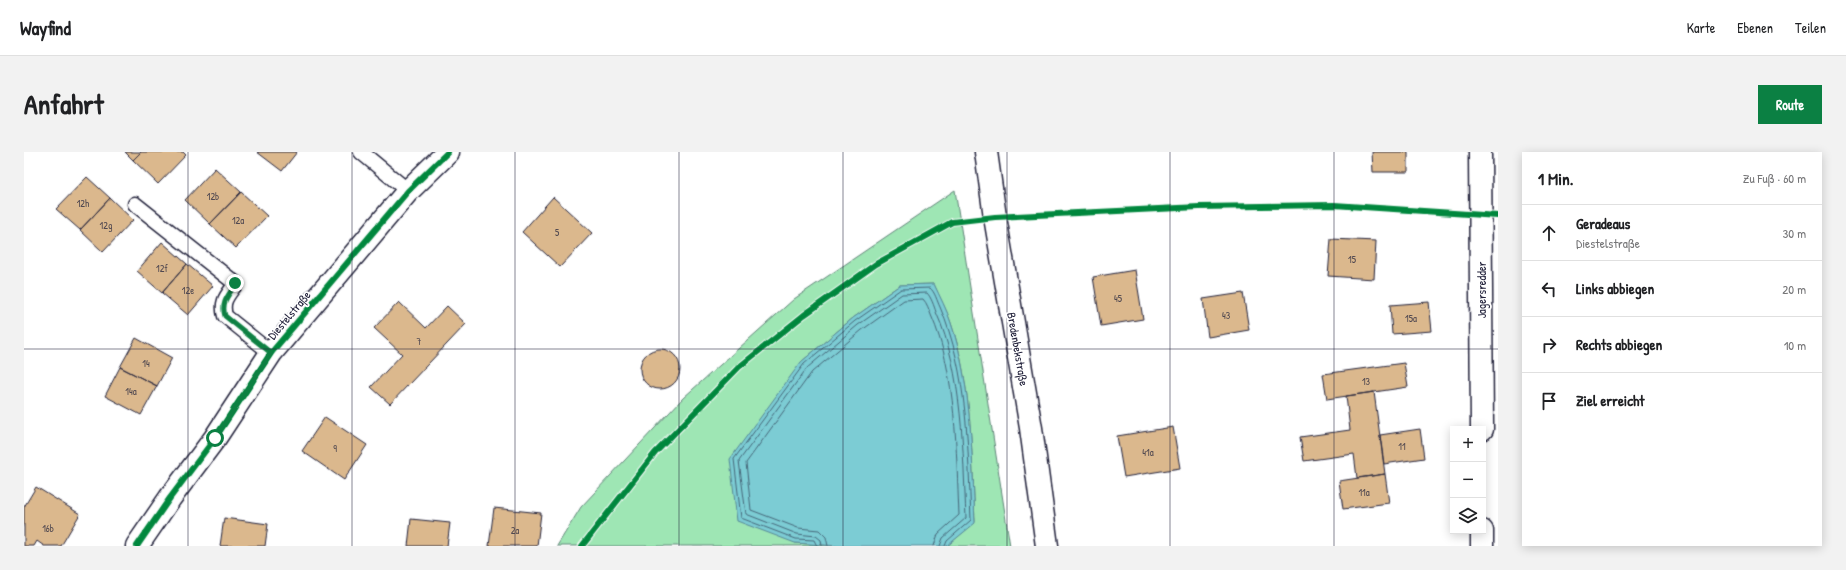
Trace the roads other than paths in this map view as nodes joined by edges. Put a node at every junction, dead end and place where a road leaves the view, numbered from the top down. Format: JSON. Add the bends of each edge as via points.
{"nodes":[{"id":1,"x":361,"y":152,"type":"edge"},
{"id":2,"x":448,"y":152,"type":"edge"},
{"id":3,"x":986,"y":152,"type":"edge"},
{"id":4,"x":1480,"y":152,"type":"edge"},
{"id":5,"x":408,"y":191,"type":"junction"},
{"id":6,"x":135,"y":204,"type":"dead end"},
{"id":7,"x":271,"y":353,"type":"junction"},
{"id":8,"x":1482,"y":426,"type":"edge"},
{"id":9,"x":1482,"y":534,"type":"edge"},
{"id":10,"x":137,"y":546,"type":"edge"},
{"id":11,"x":1047,"y":546,"type":"edge"},
{"id":12,"x":1482,"y":546,"type":"edge"}],
"edges":[{"from":1,"to":5,"type":"lane"},
{"from":2,"to":5,"type":"street","name":"Diestelstraße"},
{"from":3,"to":11,"type":"street","name":"Bredenbekstraße","via":[[1032,428]]},
{"from":4,"to":8,"type":"street","name":"Jagersredder"},
{"from":5,"to":7,"type":"street","name":"Diestelstraße"},
{"from":6,"to":7,"type":"lane","via":[[235,283],[225,300],[225,316]]},
{"from":7,"to":10,"type":"street","name":"Diestelstraße","via":[[215,438]]},
{"from":9,"to":12,"type":"street"}]}
